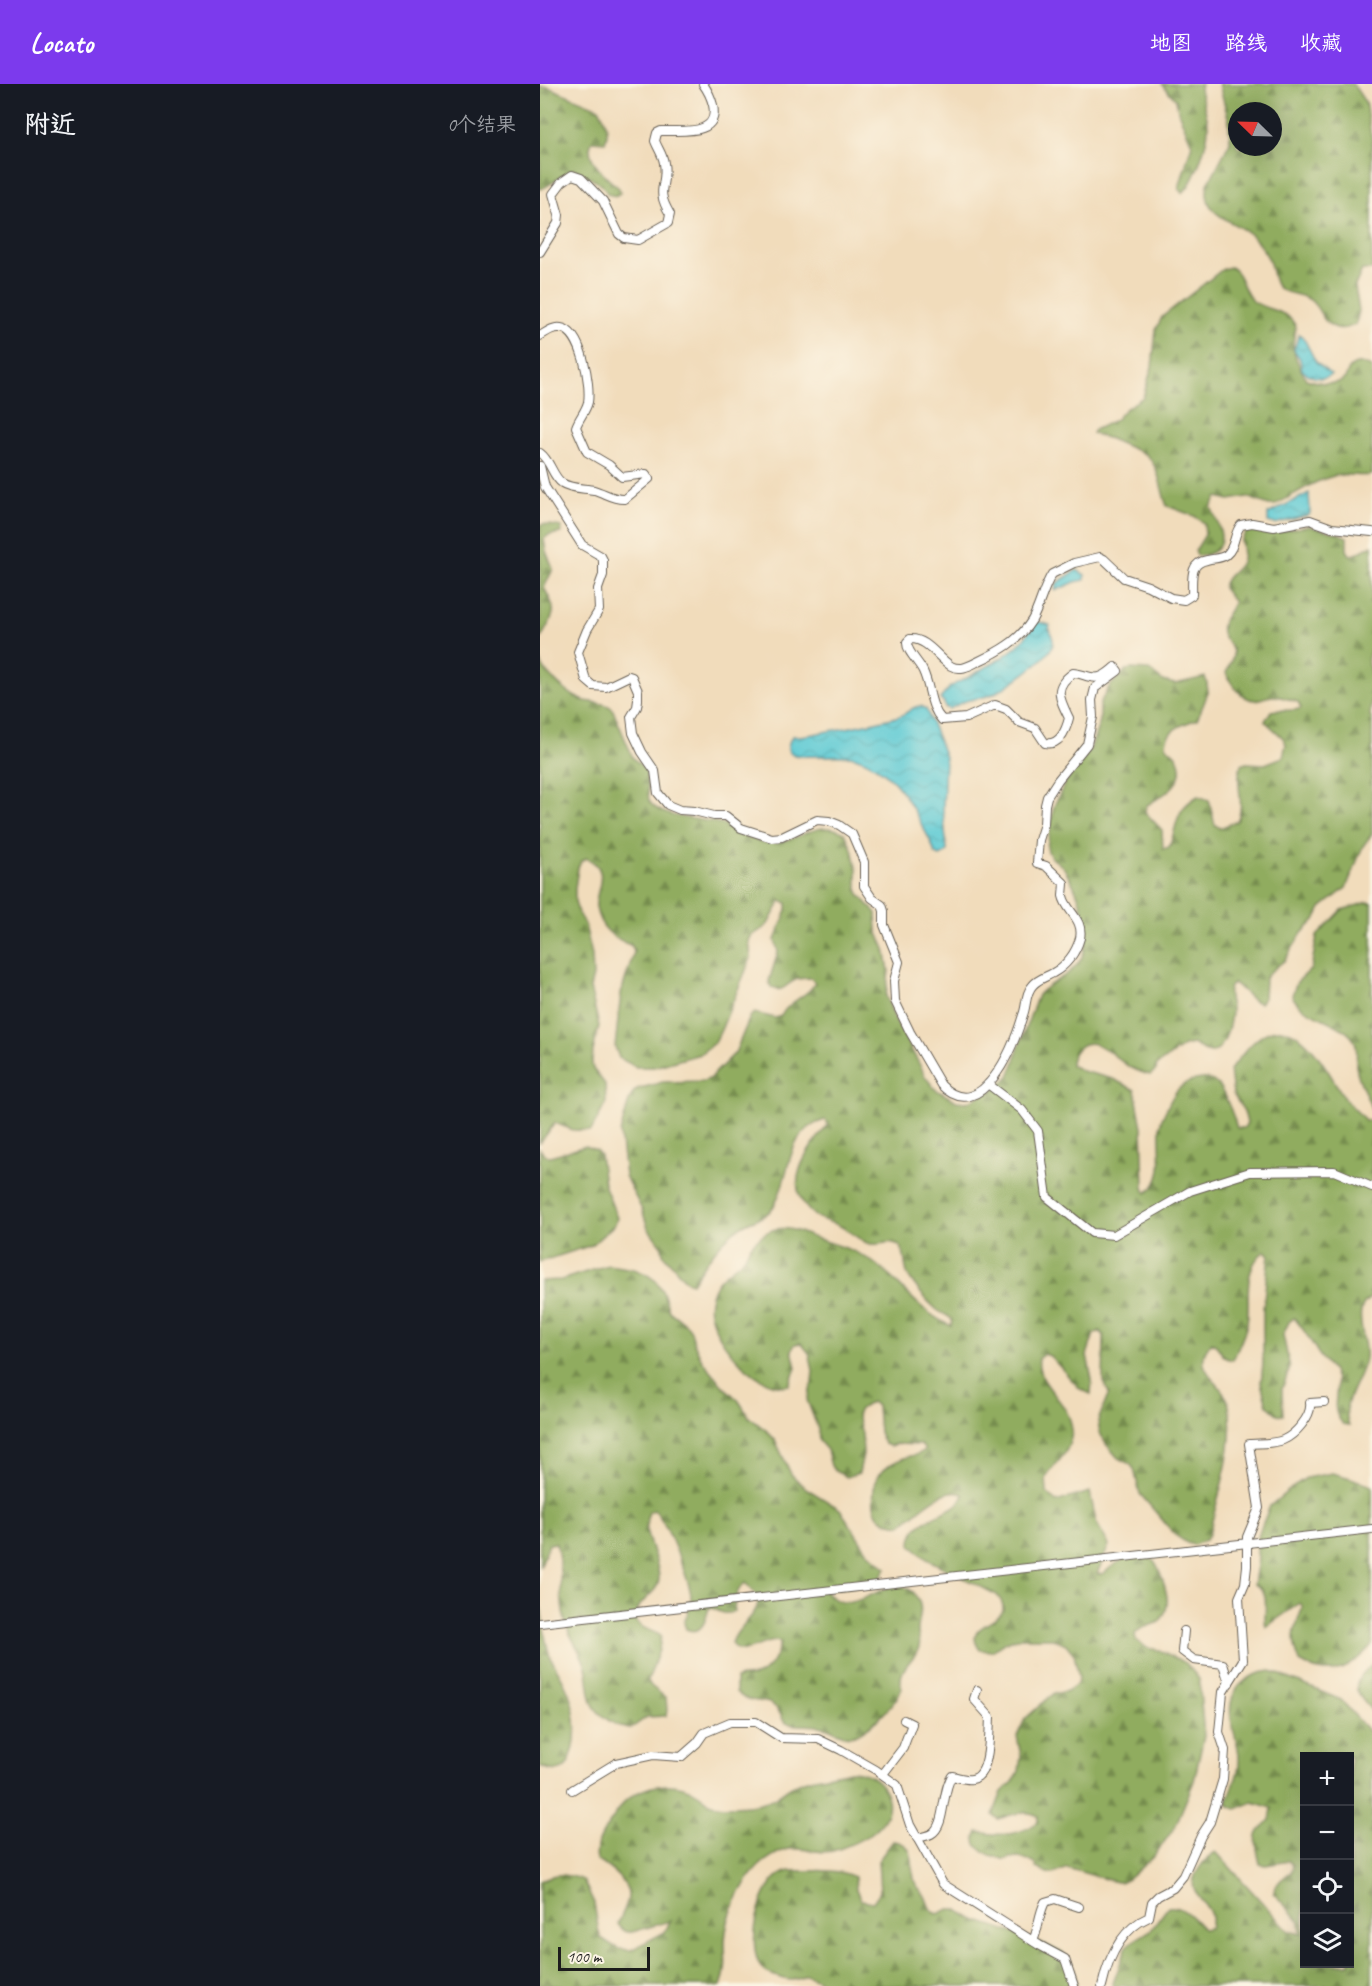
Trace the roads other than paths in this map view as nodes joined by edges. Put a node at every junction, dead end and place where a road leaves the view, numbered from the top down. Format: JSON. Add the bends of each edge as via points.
{"nodes":[{"id":1,"x":704,"y":84,"type":"edge"},
{"id":2,"x":540,"y":252,"type":"edge"},
{"id":3,"x":540,"y":336,"type":"edge"},
{"id":4,"x":540,"y":453,"type":"edge"},
{"id":5,"x":540,"y":466,"type":"edge"},
{"id":6,"x":1372,"y":532,"type":"edge"},
{"id":7,"x":988,"y":1084,"type":"junction"},
{"id":8,"x":1372,"y":1187,"type":"edge"},
{"id":9,"x":1324,"y":1402,"type":"dead end"},
{"id":10,"x":1372,"y":1529,"type":"edge"},
{"id":11,"x":1247,"y":1543,"type":"junction"},
{"id":12,"x":540,"y":1623,"type":"edge"},
{"id":13,"x":1184,"y":1631,"type":"dead end"},
{"id":14,"x":1229,"y":1683,"type":"junction"},
{"id":15,"x":976,"y":1690,"type":"dead end"},
{"id":16,"x":904,"y":1720,"type":"dead end"},
{"id":17,"x":883,"y":1774,"type":"junction"},
{"id":18,"x":572,"y":1790,"type":"dead end"},
{"id":19,"x":917,"y":1838,"type":"junction"},
{"id":20,"x":1079,"y":1907,"type":"dead end"},
{"id":21,"x":1033,"y":1941,"type":"junction"},
{"id":22,"x":1074,"y":1986,"type":"edge"},
{"id":23,"x":1102,"y":1986,"type":"edge"}],
"edges":[{"from":1,"to":2,"type":"street","via":[[714,108],[712,122],[698,129],[660,131],[656,137],[664,164],[661,194],[670,214],[668,224],[638,240],[624,238],[603,201],[581,178],[572,175],[553,194],[558,222]]},
{"from":3,"to":4,"type":"street","via":[[563,328],[577,340],[586,364],[588,394],[576,427],[587,452],[622,477],[646,474],[649,479],[625,499],[611,498],[562,483]]},
{"from":5,"to":7,"type":"street","via":[[545,487],[582,545],[603,560],[598,610],[578,652],[586,680],[599,687],[629,676],[634,680],[638,700],[630,723],[655,771],[658,793],[674,808],[726,816],[741,828],[772,838],[817,820],[847,829],[864,862],[867,893],[884,911],[884,925],[899,962],[894,981],[895,1001],[910,1032],[948,1092],[967,1097]]},
{"from":6,"to":7,"type":"street","via":[[1332,528],[1310,520],[1275,527],[1241,525],[1225,555],[1195,565],[1192,596],[1184,600],[1124,578],[1100,557],[1085,560],[1052,574],[1032,620],[1018,637],[964,668],[953,667],[914,638],[907,642],[942,720],[966,718],[995,705],[1035,728],[1051,744],[1061,737],[1068,718],[1059,691],[1062,681],[1073,673],[1094,678],[1115,667],[1118,670],[1095,688],[1087,744],[1047,797],[1039,840],[1037,863],[1064,883],[1064,900],[1080,929],[1078,941],[1063,967],[1033,985],[1007,1057]]},
{"from":7,"to":8,"type":"street","via":[[1022,1110],[1038,1131],[1047,1197],[1092,1233],[1114,1235],[1190,1191],[1250,1172],[1334,1172]]},
{"from":9,"to":11,"type":"street","via":[[1311,1403],[1301,1425],[1283,1440],[1249,1444],[1258,1508]]},
{"from":10,"to":11,"type":"street"},
{"from":11,"to":12,"type":"street"},
{"from":11,"to":14,"type":"street","via":[[1245,1584],[1239,1598],[1243,1660]]},
{"from":13,"to":14,"type":"street","via":[[1182,1651],[1194,1660],[1223,1664]]},
{"from":14,"to":23,"type":"street","via":[[1223,1692],[1219,1732],[1225,1750],[1223,1779],[1210,1822],[1183,1876],[1152,1902],[1149,1917],[1123,1937],[1110,1955]]},
{"from":15,"to":19,"type":"street","via":[[974,1699],[990,1718],[989,1755],[978,1776],[952,1776],[939,1826],[933,1833]]},
{"from":16,"to":17,"type":"street","via":[[912,1724],[903,1749]]},
{"from":17,"to":18,"type":"street","via":[[818,1739],[782,1738],[756,1722],[730,1722],[704,1733],[681,1757],[653,1755],[616,1763]]},
{"from":17,"to":19,"type":"street","via":[[897,1785]]},
{"from":19,"to":21,"type":"street","via":[[943,1884]]},
{"from":20,"to":21,"type":"street","via":[[1055,1899],[1045,1902]]},
{"from":21,"to":22,"type":"street","via":[[1065,1959]]}]}
